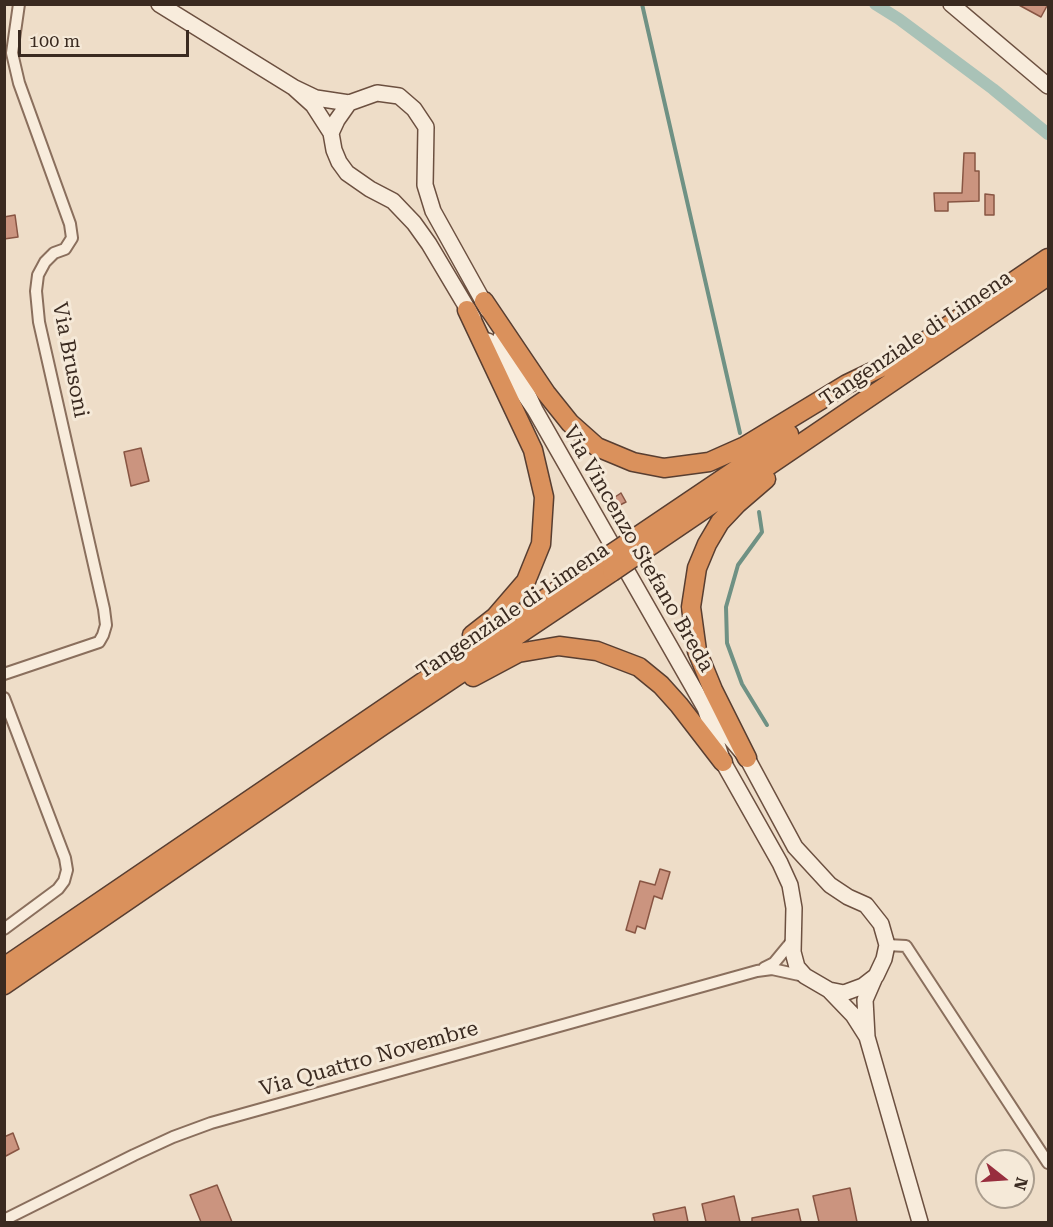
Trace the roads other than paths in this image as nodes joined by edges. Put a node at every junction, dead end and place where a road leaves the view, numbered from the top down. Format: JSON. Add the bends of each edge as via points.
{"nodes":[{"id":1,"x":19,"y":4,"type":"edge"},
{"id":2,"x":159,"y":4,"type":"edge"},
{"id":3,"x":951,"y":4,"type":"edge"},
{"id":4,"x":1048,"y":86,"type":"edge"},
{"id":5,"x":293,"y":87,"type":"junction"},
{"id":6,"x":349,"y":103,"type":"junction"},
{"id":7,"x":331,"y":133,"type":"junction"},
{"id":8,"x":1048,"y":258,"type":"edge"},
{"id":9,"x":1048,"y":276,"type":"edge"},
{"id":10,"x":484,"y":301,"type":"junction"},
{"id":11,"x":467,"y":310,"type":"junction"},
{"id":12,"x":902,"y":366,"type":"junction"},
{"id":13,"x":535,"y":410,"type":"junction"},
{"id":14,"x":608,"y":565,"type":"junction"},
{"id":15,"x":4,"y":674,"type":"edge"},
{"id":16,"x":4,"y":698,"type":"edge"},
{"id":17,"x":705,"y":708,"type":"junction"},
{"id":18,"x":382,"y":726,"type":"junction"},
{"id":19,"x":350,"y":731,"type":"junction"},
{"id":20,"x":747,"y":758,"type":"junction"},
{"id":21,"x":723,"y":762,"type":"junction"},
{"id":22,"x":4,"y":929,"type":"edge"},
{"id":23,"x":793,"y":940,"type":"junction"},
{"id":24,"x":887,"y":945,"type":"junction"},
{"id":25,"x":4,"y":967,"type":"edge"},
{"id":26,"x":757,"y":971,"type":"junction"},
{"id":27,"x":805,"y":976,"type":"junction"},
{"id":28,"x":876,"y":976,"type":"junction"},
{"id":29,"x":4,"y":986,"type":"edge"},
{"id":30,"x":829,"y":990,"type":"junction"},
{"id":31,"x":867,"y":1037,"type":"junction"},
{"id":32,"x":1048,"y":1163,"type":"edge"},
{"id":33,"x":4,"y":1220,"type":"edge"},
{"id":34,"x":920,"y":1222,"type":"edge"}],
"edges":[{"from":1,"to":15,"type":"street","name":"Via Brusoni","via":[[12,53],[16,73],[72,238],[65,249],[45,262],[38,275],[39,322],[106,625],[99,642]]},
{"from":2,"to":5,"type":"street","name":"Via Vincenzo Stefano Breda"},
{"from":3,"to":4,"type":"street"},
{"from":5,"to":6,"type":"street","name":"Via Vincenzo Stefano Breda","via":[[316,98]]},
{"from":5,"to":7,"type":"street","name":"Via Vincenzo Stefano Breda","via":[[313,105]]},
{"from":6,"to":7,"type":"street"},
{"from":6,"to":10,"type":"street","name":"Via Vincenzo Stefano Breda","via":[[377,93],[399,96],[414,109],[426,127],[425,185],[433,212]]},
{"from":7,"to":11,"type":"street","name":"Via Vincenzo Stefano Breda","via":[[334,150],[347,173],[393,201],[414,222]]},
{"from":8,"to":12,"type":"highway","name":"Tangenziale di Limena"},
{"from":9,"to":12,"type":"highway","name":"Tangenziale di Limena"},
{"from":10,"to":12,"type":"highway","via":[[570,423],[597,447],[633,462],[664,468],[709,462],[745,446],[847,384]]},
{"from":10,"to":13,"type":"street","name":"Via Vincenzo Stefano Breda"},
{"from":11,"to":13,"type":"street","name":"Via Vincenzo Stefano Breda"},
{"from":11,"to":19,"type":"highway","via":[[533,450],[544,497],[541,544],[526,581],[495,617],[399,687]]},
{"from":12,"to":14,"type":"highway","name":"Tangenziale di Limena","bridge":true},
{"from":12,"to":20,"type":"highway","via":[[867,407],[763,482],[720,522],[706,544],[697,568],[692,607],[697,651]]},
{"from":13,"to":17,"type":"street","name":"Via Vincenzo Stefano Breda"},
{"from":14,"to":18,"type":"highway","name":"Tangenziale di Limena"},
{"from":14,"to":19,"type":"highway","name":"Tangenziale di Limena"},
{"from":16,"to":22,"type":"street","via":[[67,870],[58,889]]},
{"from":17,"to":20,"type":"street","name":"Via Vincenzo Stefano Breda"},
{"from":17,"to":21,"type":"street","name":"Via Vincenzo Stefano Breda"},
{"from":18,"to":21,"type":"highway","via":[[518,653],[558,646],[597,651],[639,667],[679,705]]},
{"from":18,"to":29,"type":"highway","name":"Tangenziale di Limena"},
{"from":19,"to":25,"type":"highway","name":"Tangenziale di Limena"},
{"from":20,"to":24,"type":"street","name":"Via Vincenzo Stefano Breda","via":[[795,847],[830,885],[866,905],[881,924]]},
{"from":21,"to":23,"type":"street","name":"Via Vincenzo Stefano Breda","via":[[790,885]]},
{"from":23,"to":26,"type":"street","name":"Via Quattro Novembre","via":[[774,963]]},
{"from":23,"to":27,"type":"street","name":"Via Vincenzo Stefano Breda","via":[[797,967]]},
{"from":24,"to":28,"type":"street"},
{"from":24,"to":32,"type":"street","via":[[906,946]]},
{"from":26,"to":27,"type":"street","name":"Via Quattro Novembre","via":[[772,969]]},
{"from":26,"to":33,"type":"street","name":"Via Quattro Novembre","via":[[211,1123],[153,1146]]},
{"from":27,"to":30,"type":"street"},
{"from":28,"to":30,"type":"street","via":[[844,993]]},
{"from":28,"to":31,"type":"street","via":[[865,1000]]},
{"from":30,"to":31,"type":"street"},
{"from":31,"to":34,"type":"street"}]}
